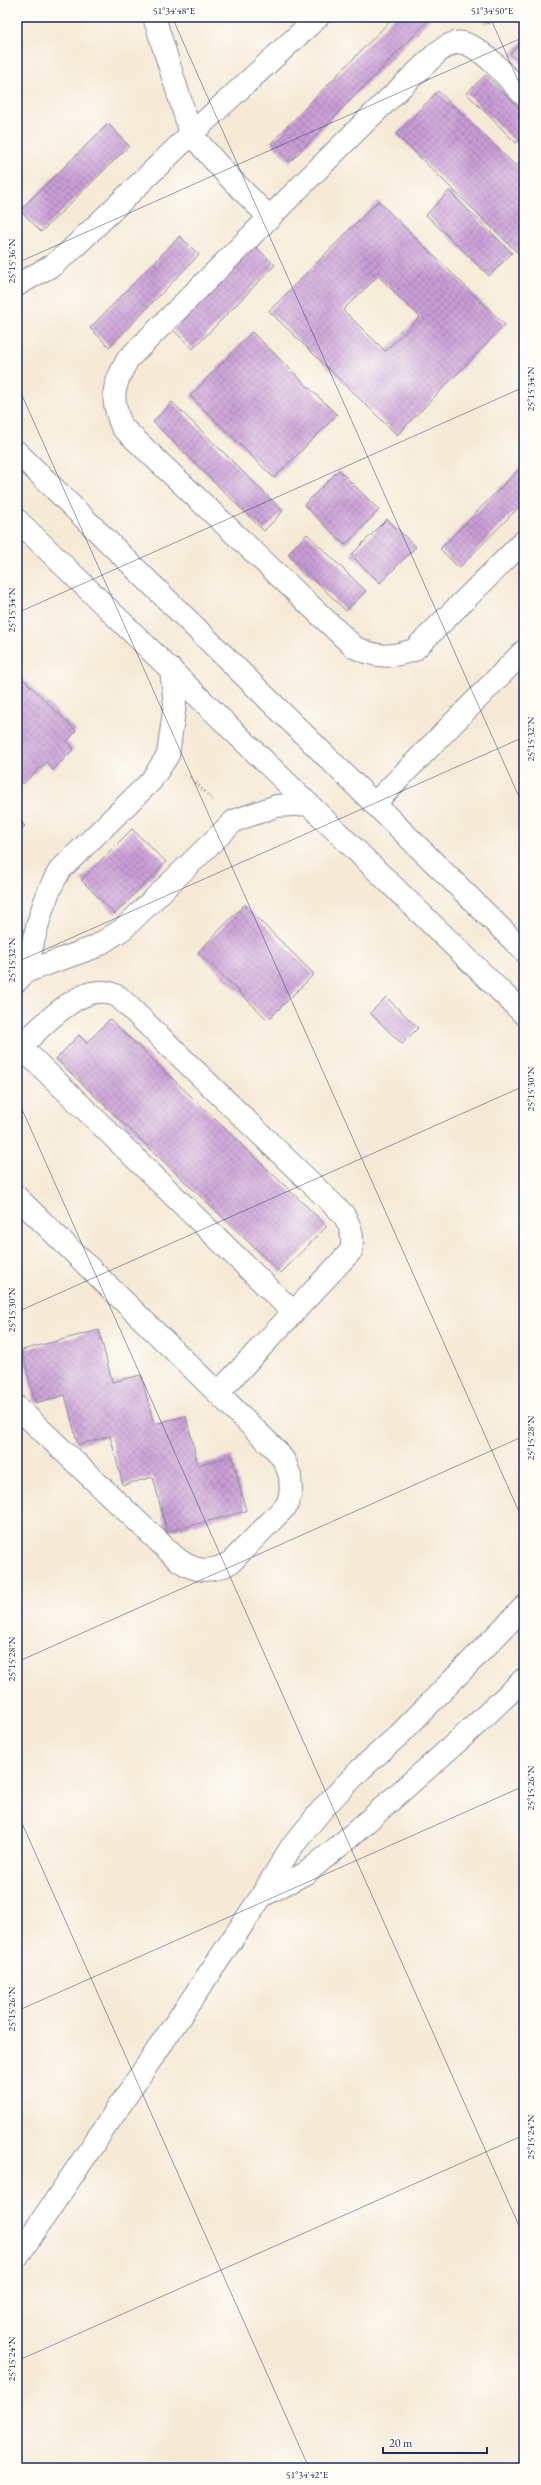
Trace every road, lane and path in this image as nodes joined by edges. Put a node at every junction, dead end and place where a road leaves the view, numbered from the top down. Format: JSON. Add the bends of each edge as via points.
{"nodes":[{"id":1,"x":154,"y":17,"type":"edge"},
{"id":2,"x":318,"y":17,"type":"edge"},
{"id":3,"x":524,"y":94,"type":"edge"},
{"id":4,"x":191,"y":134,"type":"junction"},
{"id":5,"x":270,"y":218,"type":"junction"},
{"id":6,"x":17,"y":285,"type":"edge"},
{"id":7,"x":17,"y":452,"type":"edge"},
{"id":8,"x":17,"y":520,"type":"edge"},
{"id":9,"x":524,"y":541,"type":"edge"},
{"id":10,"x":524,"y":651,"type":"edge"},
{"id":11,"x":171,"y":669,"type":"junction"},
{"id":12,"x":168,"y":755,"type":"junction"},
{"id":13,"x":309,"y":804,"type":"junction"},
{"id":14,"x":374,"y":804,"type":"junction"},
{"id":15,"x":234,"y":821,"type":"junction"},
{"id":16,"x":524,"y":951,"type":"edge"},
{"id":17,"x":21,"y":977,"type":"edge"},
{"id":18,"x":524,"y":1014,"type":"edge"},
{"id":19,"x":19,"y":1049,"type":"edge"},
{"id":20,"x":17,"y":1197,"type":"edge"},
{"id":21,"x":293,"y":1312,"type":"junction"},
{"id":22,"x":219,"y":1392,"type":"junction"},
{"id":23,"x":17,"y":1407,"type":"edge"},
{"id":24,"x":524,"y":1607,"type":"edge"},
{"id":25,"x":524,"y":1679,"type":"edge"},
{"id":26,"x":261,"y":1896,"type":"junction"},
{"id":27,"x":17,"y":2257,"type":"edge"}],
"edges":[{"from":1,"to":4,"type":"lane"},
{"from":2,"to":4,"type":"lane"},
{"from":3,"to":5,"type":"lane","via":[[474,46],[462,42],[448,45],[370,117]]},
{"from":4,"to":5,"type":"lane"},
{"from":4,"to":6,"type":"lane","via":[[70,251],[53,265]]},
{"from":5,"to":9,"type":"lane","via":[[128,359],[115,380],[113,405],[122,427],[354,647],[373,656],[394,657],[414,650]]},
{"from":7,"to":14,"type":"lane"},
{"from":8,"to":11,"type":"lane"},
{"from":10,"to":14,"type":"lane"},
{"from":11,"to":12,"type":"lane","via":[[175,704]]},
{"from":11,"to":13,"type":"lane"},
{"from":12,"to":15,"type":"path"},
{"from":12,"to":17,"type":"lane","via":[[151,781],[57,875],[46,900]]},
{"from":13,"to":15,"type":"lane","via":[[276,806]]},
{"from":13,"to":18,"type":"lane"},
{"from":14,"to":16,"type":"lane"},
{"from":15,"to":17,"type":"lane","via":[[123,929],[94,947]]},
{"from":19,"to":21,"type":"lane"},
{"from":19,"to":21,"type":"lane","via":[[73,1000],[98,992],[119,997],[337,1209],[348,1223],[352,1232],[351,1251]]},
{"from":20,"to":22,"type":"lane"},
{"from":21,"to":22,"type":"lane"},
{"from":22,"to":23,"type":"lane","via":[[281,1456],[290,1476],[291,1490],[288,1504],[231,1562],[208,1571],[184,1565]]},
{"from":24,"to":26,"type":"lane","via":[[324,1807],[290,1849]]},
{"from":25,"to":26,"type":"lane","via":[[346,1841],[306,1873]]},
{"from":26,"to":27,"type":"lane"}]}
